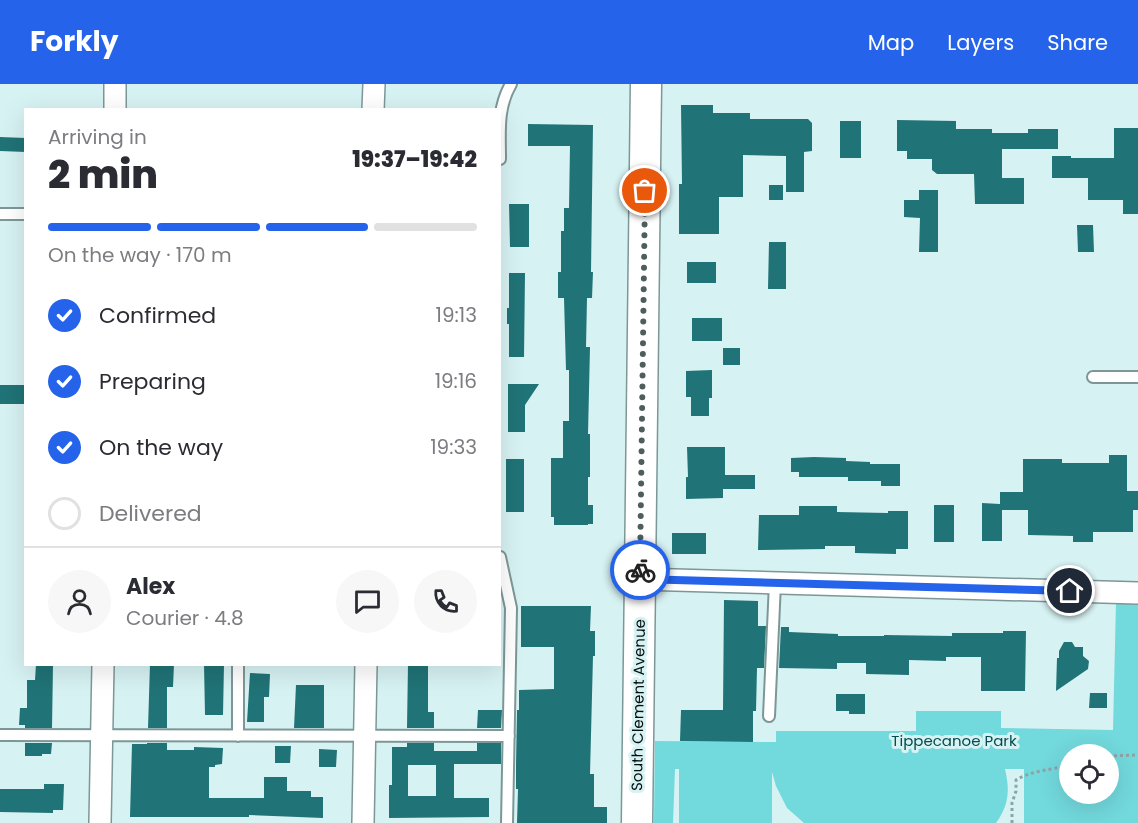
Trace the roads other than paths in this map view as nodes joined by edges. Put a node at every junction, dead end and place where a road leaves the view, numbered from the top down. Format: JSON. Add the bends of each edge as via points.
{"nodes":[{"id":1,"x":115,"y":84,"type":"edge"},
{"id":2,"x":374,"y":84,"type":"edge"},
{"id":3,"x":511,"y":84,"type":"edge"},
{"id":4,"x":646,"y":84,"type":"edge"},
{"id":5,"x":115,"y":108,"type":"edge"},
{"id":6,"x":373,"y":108,"type":"edge"},
{"id":7,"x":501,"y":108,"type":"edge"},
{"id":8,"x":0,"y":214,"type":"edge"},
{"id":9,"x":24,"y":214,"type":"edge"},
{"id":10,"x":1094,"y":377,"type":"dead end"},
{"id":11,"x":1138,"y":377,"type":"edge"},
{"id":12,"x":501,"y":562,"type":"edge"},
{"id":13,"x":639,"y":579,"type":"junction"},
{"id":14,"x":775,"y":583,"type":"junction"},
{"id":15,"x":1138,"y":593,"type":"edge"},
{"id":16,"x":103,"y":666,"type":"edge"},
{"id":17,"x":238,"y":666,"type":"edge"},
{"id":18,"x":366,"y":666,"type":"edge"},
{"id":19,"x":769,"y":716,"type":"dead end"},
{"id":20,"x":0,"y":735,"type":"edge"},
{"id":21,"x":101,"y":735,"type":"junction"},
{"id":22,"x":238,"y":736,"type":"junction"},
{"id":23,"x":365,"y":736,"type":"junction"},
{"id":24,"x":509,"y":736,"type":"junction"},
{"id":25,"x":100,"y":823,"type":"edge"},
{"id":26,"x":363,"y":823,"type":"edge"},
{"id":27,"x":507,"y":823,"type":"edge"},
{"id":28,"x":636,"y":823,"type":"edge"}],
"edges":[{"from":1,"to":5,"type":"street"},
{"from":2,"to":6,"type":"street"},
{"from":3,"to":7,"type":"lane"},
{"from":4,"to":13,"type":"street","name":"South Clement Avenue"},
{"from":8,"to":9,"type":"lane"},
{"from":10,"to":11,"type":"lane"},
{"from":12,"to":24,"type":"lane","via":[[511,608]]},
{"from":13,"to":14,"type":"street"},
{"from":13,"to":28,"type":"street","name":"South Clement Avenue"},
{"from":14,"to":15,"type":"street"},
{"from":14,"to":19,"type":"lane"},
{"from":16,"to":21,"type":"street"},
{"from":17,"to":22,"type":"lane"},
{"from":18,"to":23,"type":"street"},
{"from":20,"to":21,"type":"lane"},
{"from":21,"to":22,"type":"lane"},
{"from":21,"to":25,"type":"street"},
{"from":22,"to":23,"type":"lane"},
{"from":23,"to":24,"type":"lane"},
{"from":23,"to":26,"type":"street"},
{"from":24,"to":27,"type":"lane"}]}
